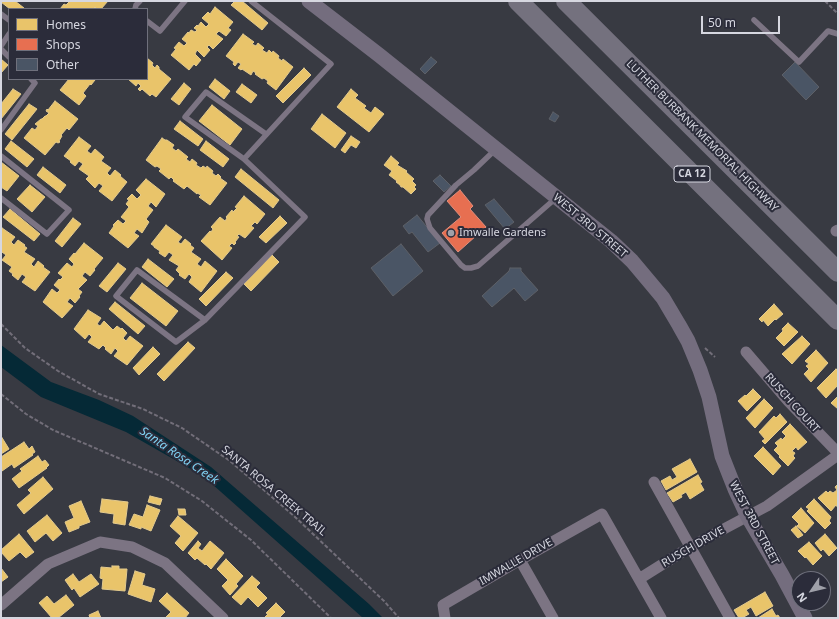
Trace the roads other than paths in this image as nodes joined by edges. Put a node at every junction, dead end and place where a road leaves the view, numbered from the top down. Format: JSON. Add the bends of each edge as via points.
{"nodes":[{"id":1,"x":185,"y":1,"type":"edge"},
{"id":2,"x":251,"y":1,"type":"edge"},
{"id":3,"x":309,"y":1,"type":"edge"},
{"id":4,"x":511,"y":1,"type":"edge"},
{"id":5,"x":518,"y":1,"type":"edge"},
{"id":6,"x":569,"y":3,"type":"edge"},
{"id":7,"x":754,"y":20,"type":"dead end"},
{"id":8,"x":148,"y":22,"type":"edge"},
{"id":9,"x":546,"y":29,"type":"junction"},
{"id":10,"x":838,"y":34,"type":"edge"},
{"id":11,"x":8,"y":36,"type":"edge"},
{"id":12,"x":1,"y":46,"type":"edge"},
{"id":13,"x":35,"y":80,"type":"edge"},
{"id":14,"x":1,"y":130,"type":"edge"},
{"id":15,"x":266,"y":134,"type":"junction"},
{"id":16,"x":496,"y":149,"type":"junction"},
{"id":17,"x":1,"y":156,"type":"edge"},
{"id":18,"x":244,"y":159,"type":"junction"},
{"id":19,"x":1,"y":198,"type":"edge"},
{"id":20,"x":557,"y":198,"type":"junction"},
{"id":21,"x":838,"y":272,"type":"edge"},
{"id":22,"x":205,"y":320,"type":"junction"},
{"id":23,"x":838,"y":320,"type":"edge"},
{"id":24,"x":746,"y":352,"type":"dead end"},
{"id":25,"x":838,"y":454,"type":"edge"},
{"id":26,"x":654,"y":482,"type":"dead end"},
{"id":27,"x":748,"y":517,"type":"junction"},
{"id":28,"x":690,"y":547,"type":"junction"},
{"id":29,"x":520,"y":560,"type":"junction"},
{"id":30,"x":639,"y":579,"type":"junction"},
{"id":31,"x":1,"y":605,"type":"edge"},
{"id":32,"x":223,"y":618,"type":"edge"},
{"id":33,"x":445,"y":618,"type":"edge"},
{"id":34,"x":553,"y":618,"type":"edge"},
{"id":35,"x":661,"y":618,"type":"edge"},
{"id":36,"x":730,"y":618,"type":"edge"},
{"id":37,"x":805,"y":618,"type":"edge"}],
"edges":[{"from":1,"to":8,"type":"lane","via":[[160,30]]},
{"from":2,"to":15,"type":"lane","via":[[331,64]]},
{"from":3,"to":16,"type":"main road","name":"WEST 3RD STREET"},
{"from":4,"to":9,"type":"highway"},
{"from":5,"to":9,"type":"highway","number":"CA 12"},
{"from":6,"to":21,"type":"highway","name":"LUTHER BURBANK MEMORIAL HIGHWAY","number":"CA 12"},
{"from":7,"to":10,"type":"lane","via":[[799,62],[828,31]]},
{"from":9,"to":23,"type":"highway","number":"CA 12"},
{"from":11,"to":12,"type":"lane"},
{"from":13,"to":14,"type":"lane"},
{"from":15,"to":18,"type":"lane"},
{"from":15,"to":18,"type":"lane","via":[[206,92],[185,117]]},
{"from":16,"to":20,"type":"main road","name":"WEST 3RD STREET"},
{"from":16,"to":20,"type":"lane","via":[[456,185],[428,215],[430,228],[461,265],[465,268],[478,266]]},
{"from":17,"to":19,"type":"lane","via":[[69,210],[47,234]]},
{"from":18,"to":22,"type":"lane","via":[[305,218]]},
{"from":20,"to":27,"type":"main road","name":"WEST 3RD STREET","via":[[632,261],[660,294],[679,325],[700,370],[709,397],[722,456]]},
{"from":22,"to":22,"type":"lane","via":[[137,270],[116,296],[176,342]]},
{"from":24,"to":25,"type":"street","name":"RUSCH COURT"},
{"from":25,"to":27,"type":"street","name":"RUSCH COURT"},
{"from":26,"to":28,"type":"street"},
{"from":27,"to":28,"type":"street","name":"RUSCH DRIVE"},
{"from":27,"to":37,"type":"main road","name":"WEST 3RD STREET"},
{"from":28,"to":30,"type":"street","name":"RUSCH DRIVE"},
{"from":28,"to":36,"type":"street"},
{"from":29,"to":30,"type":"street","name":"IMWALLE DRIVE","via":[[602,514]]},
{"from":29,"to":33,"type":"street","name":"IMWALLE DRIVE","via":[[443,605]]},
{"from":29,"to":34,"type":"street"},
{"from":30,"to":35,"type":"street"},
{"from":31,"to":32,"type":"street","via":[[48,564],[100,542],[132,547],[165,563]]}]}
